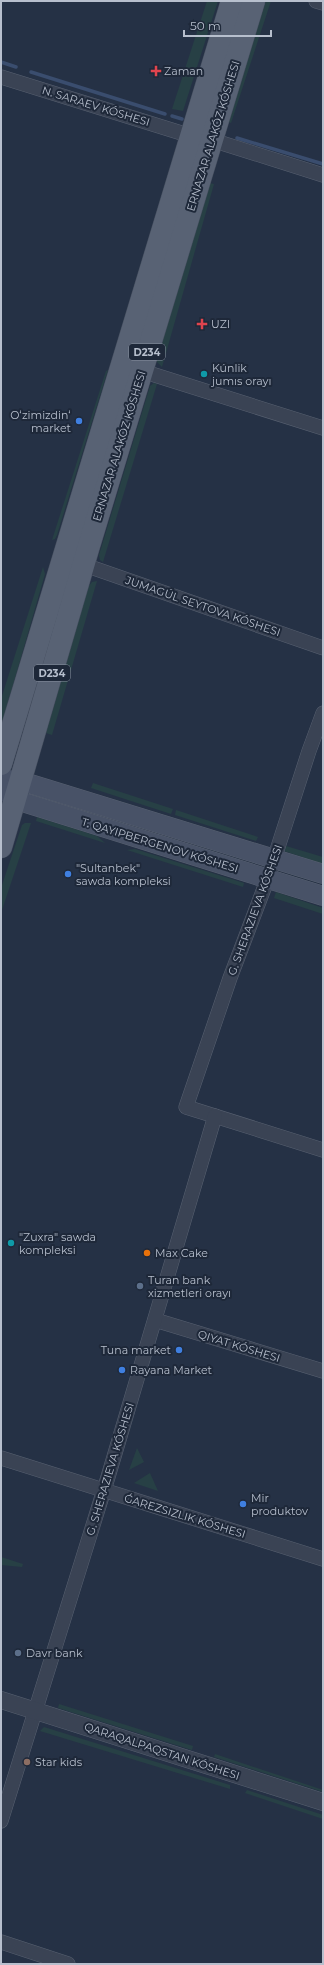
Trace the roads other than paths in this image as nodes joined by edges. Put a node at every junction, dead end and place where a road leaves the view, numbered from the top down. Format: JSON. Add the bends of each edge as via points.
{"nodes":[{"id":1,"x":232,"y":1,"type":"edge"},
{"id":2,"x":254,"y":1,"type":"edge"},
{"id":3,"x":316,"y":1,"type":"edge"},
{"id":4,"x":323,"y":3,"type":"edge"},
{"id":5,"x":1,"y":76,"type":"edge"},
{"id":6,"x":202,"y":138,"type":"junction"},
{"id":7,"x":323,"y":175,"type":"edge"},
{"id":8,"x":142,"y":371,"type":"junction"},
{"id":9,"x":323,"y":428,"type":"edge"},
{"id":10,"x":74,"y":561,"type":"junction"},
{"id":11,"x":323,"y":648,"type":"edge"},
{"id":12,"x":323,"y":712,"type":"edge"},
{"id":13,"x":1,"y":764,"type":"edge"},
{"id":14,"x":10,"y":787,"type":"edge"},
{"id":15,"x":48,"y":789,"type":"junction"},
{"id":16,"x":45,"y":809,"type":"junction"},
{"id":17,"x":1,"y":847,"type":"edge"},
{"id":18,"x":275,"y":858,"type":"junction"},
{"id":19,"x":323,"y":874,"type":"edge"},
{"id":20,"x":268,"y":878,"type":"junction"},
{"id":21,"x":323,"y":896,"type":"edge"},
{"id":22,"x":215,"y":1116,"type":"junction"},
{"id":23,"x":323,"y":1150,"type":"edge"},
{"id":24,"x":155,"y":1320,"type":"junction"},
{"id":25,"x":323,"y":1371,"type":"edge"},
{"id":26,"x":1,"y":1458,"type":"edge"},
{"id":27,"x":104,"y":1490,"type":"junction"},
{"id":28,"x":323,"y":1559,"type":"edge"},
{"id":29,"x":1,"y":1700,"type":"edge"},
{"id":30,"x":35,"y":1711,"type":"junction"},
{"id":31,"x":323,"y":1802,"type":"edge"},
{"id":32,"x":1,"y":1820,"type":"edge"},
{"id":33,"x":1,"y":1942,"type":"edge"},
{"id":34,"x":68,"y":1964,"type":"edge"}],
"edges":[{"from":1,"to":6,"type":"main road","name":"ERNAZAR ALAKÓZ KÓSHESI","number":"D234"},
{"from":2,"to":6,"type":"main road","name":"ERNAZAR ALAKÓZ KÓSHESI","number":"D234"},
{"from":3,"to":4,"type":"street"},
{"from":5,"to":6,"type":"street","name":"N. SARAEV KÓSHESI"},
{"from":6,"to":7,"type":"street","name":"N. SARAEV KÓSHESI"},
{"from":6,"to":8,"type":"main road","name":"ERNAZAR ALAKÓZ KÓSHESI","number":"D234"},
{"from":6,"to":10,"type":"main road","name":"ERNAZAR ALAKÓZ KÓSHESI","number":"D234","via":[[123,360]]},
{"from":8,"to":9,"type":"street"},
{"from":8,"to":10,"type":"main road","name":"ERNAZAR ALAKÓZ KÓSHESI","number":"D234"},
{"from":10,"to":11,"type":"street","name":"JUMAGÚL SEYTOVA KÓSHESI"},
{"from":10,"to":13,"type":"main road","name":"ERNAZAR ALAKÓZ KÓSHESI","number":"D234"},
{"from":10,"to":14,"type":"main road","name":"ERNAZAR ALAKÓZ KÓSHESI","number":"D234"},
{"from":12,"to":18,"type":"street","name":"G. SHERAZIEVA KÓSHESI"},
{"from":14,"to":15,"type":"main road"},
{"from":14,"to":16,"type":"main road"},
{"from":14,"to":17,"type":"main road","name":"ERNAZAR ALAKÓZ KÓSHESI","number":"D234"},
{"from":15,"to":16,"type":"main road","via":[[40,797]]},
{"from":15,"to":18,"type":"main road"},
{"from":16,"to":20,"type":"main road"},
{"from":18,"to":19,"type":"main road"},
{"from":18,"to":20,"type":"street","name":"G. SHERAZIEVA KÓSHESI"},
{"from":20,"to":21,"type":"main road"},
{"from":20,"to":22,"type":"street","name":"G. SHERAZIEVA KÓSHESI","via":[[230,978],[186,1107]]},
{"from":22,"to":23,"type":"street"},
{"from":22,"to":24,"type":"street","name":"G. SHERAZIEVA KÓSHESI"},
{"from":24,"to":25,"type":"street"},
{"from":24,"to":27,"type":"street","name":"G. SHERAZIEVA KÓSHESI"},
{"from":26,"to":27,"type":"street","name":"ǴAREZSIZLIK KÓSHESI"},
{"from":27,"to":28,"type":"street","name":"ǴAREZSIZLIK KÓSHESI"},
{"from":27,"to":30,"type":"street","name":"G. SHERAZIEVA KÓSHESI"},
{"from":29,"to":30,"type":"street","name":"QARAQALPAQSTAN KÓSHESI"},
{"from":30,"to":31,"type":"street","name":"QARAQALPAQSTAN KÓSHESI"},
{"from":30,"to":32,"type":"street","name":"G. SHERAZIEVA KÓSHESI"},
{"from":33,"to":34,"type":"street"}]}
